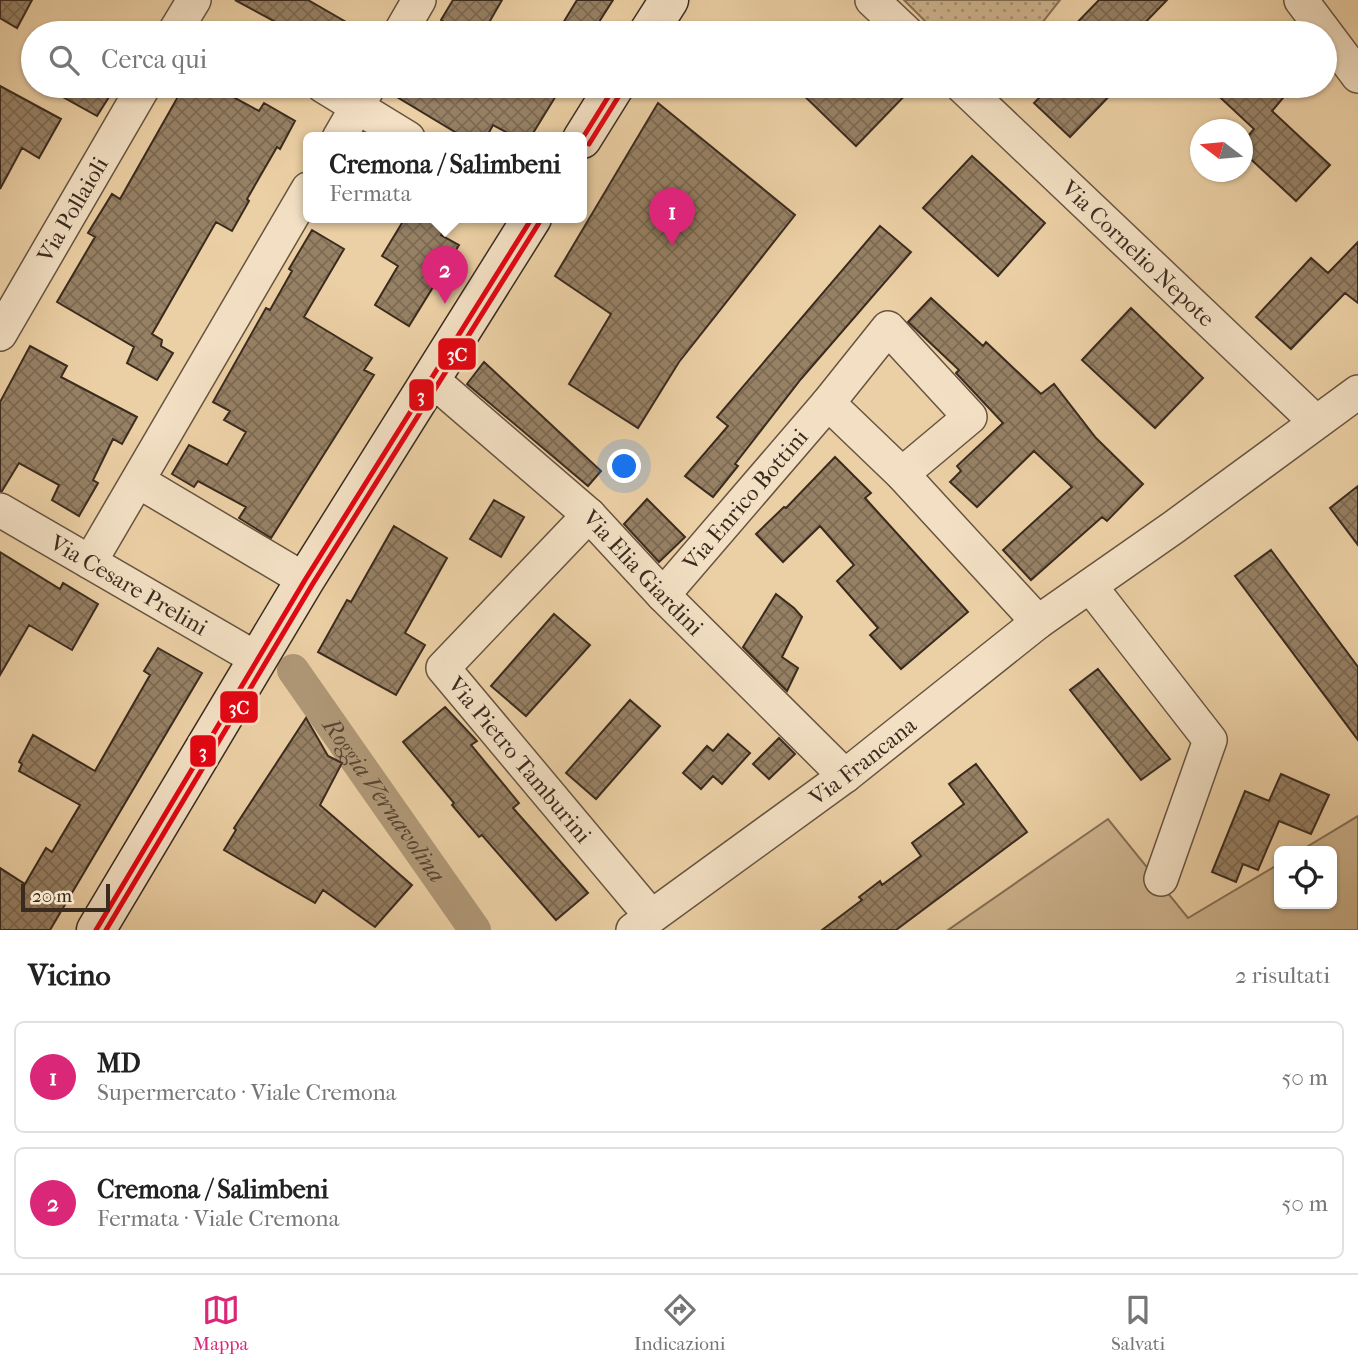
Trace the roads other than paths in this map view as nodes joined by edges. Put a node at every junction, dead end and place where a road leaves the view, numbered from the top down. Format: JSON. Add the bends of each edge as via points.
{"nodes":[{"id":1,"x":194,"y":0,"type":"edge"},
{"id":2,"x":419,"y":0,"type":"edge"},
{"id":3,"x":669,"y":0,"type":"edge"},
{"id":4,"x":872,"y":0,"type":"edge"},
{"id":5,"x":1301,"y":0,"type":"edge"},
{"id":6,"x":181,"y":21,"type":"edge"},
{"id":7,"x":407,"y":21,"type":"edge"},
{"id":8,"x":656,"y":21,"type":"edge"},
{"id":9,"x":894,"y":21,"type":"edge"},
{"id":10,"x":1317,"y":21,"type":"edge"},
{"id":11,"x":1337,"y":48,"type":"edge"},
{"id":12,"x":1358,"y":76,"type":"edge"},
{"id":13,"x":137,"y":98,"type":"edge"},
{"id":14,"x":362,"y":98,"type":"edge"},
{"id":15,"x":364,"y":98,"type":"edge"},
{"id":16,"x":608,"y":98,"type":"edge"},
{"id":17,"x":975,"y":98,"type":"edge"},
{"id":18,"x":343,"y":132,"type":"edge"},
{"id":19,"x":401,"y":132,"type":"edge"},
{"id":20,"x":586,"y":132,"type":"edge"},
{"id":21,"x":303,"y":199,"type":"edge"},
{"id":22,"x":529,"y":223,"type":"edge"},
{"id":23,"x":0,"y":334,"type":"edge"},
{"id":24,"x":430,"y":378,"type":"junction"},
{"id":25,"x":1358,"y":392,"type":"edge"},
{"id":26,"x":828,"y":403,"type":"junction"},
{"id":27,"x":1316,"y":422,"type":"junction"},
{"id":28,"x":902,"y":474,"type":"junction"},
{"id":29,"x":138,"y":481,"type":"junction"},
{"id":30,"x":0,"y":510,"type":"edge"},
{"id":31,"x":589,"y":514,"type":"junction"},
{"id":32,"x":90,"y":562,"type":"junction"},
{"id":33,"x":305,"y":580,"type":"junction"},
{"id":34,"x":1090,"y":586,"type":"junction"},
{"id":35,"x":663,"y":595,"type":"junction"},
{"id":36,"x":1038,"y":622,"type":"junction"},
{"id":37,"x":257,"y":659,"type":"junction"},
{"id":38,"x":845,"y":776,"type":"junction"},
{"id":39,"x":1161,"y":879,"type":"dead end"},
{"id":40,"x":642,"y":923,"type":"edge"},
{"id":41,"x":96,"y":930,"type":"edge"}],
"edges":[{"from":1,"to":6,"type":"street"},
{"from":2,"to":7,"type":"street"},
{"from":3,"to":8,"type":"main road"},
{"from":4,"to":9,"type":"street"},
{"from":5,"to":10,"type":"street"},
{"from":11,"to":12,"type":"street"},
{"from":13,"to":23,"type":"street","name":"Via Pollaioli"},
{"from":14,"to":18,"type":"street"},
{"from":15,"to":19,"type":"street"},
{"from":16,"to":20,"type":"main road"},
{"from":17,"to":27,"type":"street","name":"Via Cornelio Nepote"},
{"from":21,"to":29,"type":"street"},
{"from":22,"to":24,"type":"main road"},
{"from":24,"to":31,"type":"street","name":"Via Elia Giardini"},
{"from":24,"to":33,"type":"main road"},
{"from":25,"to":27,"type":"street","name":"Via Francana"},
{"from":26,"to":28,"type":"street"},
{"from":26,"to":28,"type":"street","name":"Via Enrico Bottini","via":[[888,328],[970,417]]},
{"from":26,"to":35,"type":"street","name":"Via Enrico Bottini"},
{"from":27,"to":34,"type":"street","name":"Via Francana"},
{"from":28,"to":36,"type":"street"},
{"from":29,"to":32,"type":"street"},
{"from":29,"to":33,"type":"street"},
{"from":30,"to":32,"type":"street","name":"Via Cesare Prelini"},
{"from":31,"to":35,"type":"street","name":"Via Elia Giardini"},
{"from":31,"to":40,"type":"street","name":"Via Pietro Tamburini","via":[[443,668]]},
{"from":32,"to":37,"type":"street","name":"Via Cesare Prelini"},
{"from":33,"to":37,"type":"main road"},
{"from":34,"to":36,"type":"street","name":"Via Francana"},
{"from":34,"to":39,"type":"street","via":[[1210,740]]},
{"from":35,"to":38,"type":"street","name":"Via Elia Giardini"},
{"from":36,"to":38,"type":"street","name":"Via Francana"},
{"from":37,"to":41,"type":"main road"},
{"from":38,"to":40,"type":"street","name":"Via Francana"}]}
